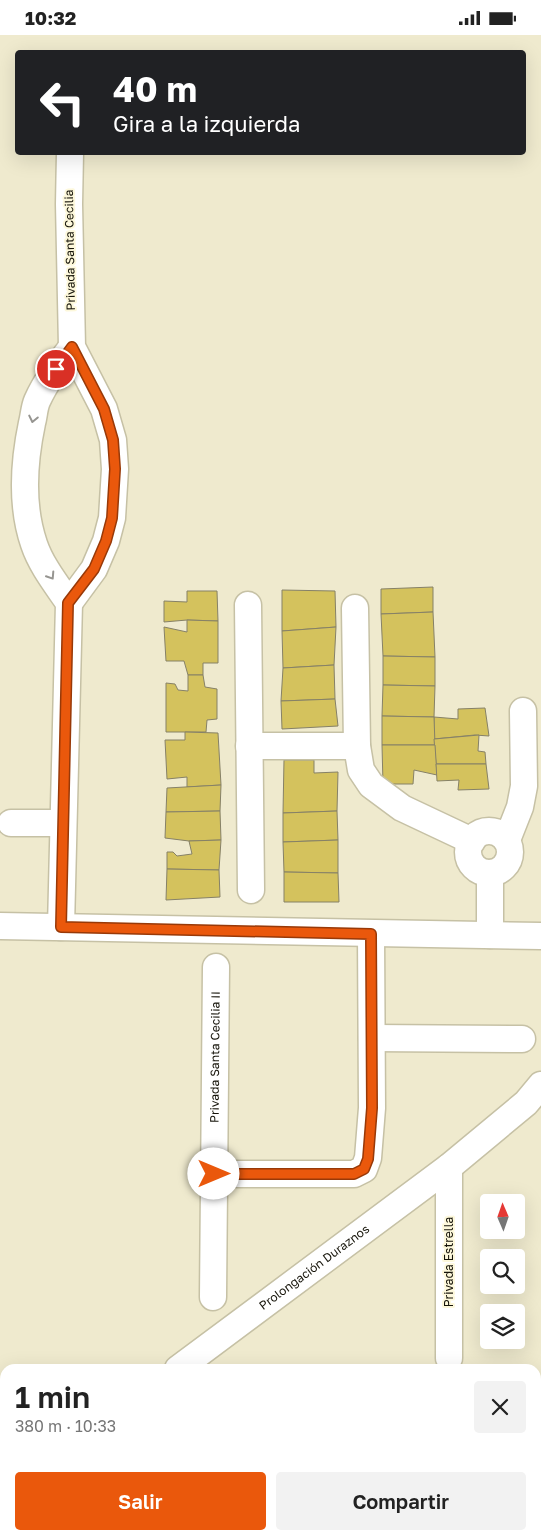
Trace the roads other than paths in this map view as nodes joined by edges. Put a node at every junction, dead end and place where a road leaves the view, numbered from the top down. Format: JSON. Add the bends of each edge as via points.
{"nodes":[{"id":1,"x":70,"y":155,"type":"edge"},
{"id":2,"x":72,"y":347,"type":"junction"},
{"id":3,"x":68,"y":603,"type":"junction"},
{"id":4,"x":248,"y":605,"type":"dead end"},
{"id":5,"x":355,"y":608,"type":"dead end"},
{"id":6,"x":523,"y":711,"type":"dead end"},
{"id":7,"x":249,"y":746,"type":"junction"},
{"id":8,"x":357,"y":746,"type":"junction"},
{"id":9,"x":11,"y":823,"type":"dead end"},
{"id":10,"x":63,"y":823,"type":"junction"},
{"id":11,"x":472,"y":841,"type":"junction"},
{"id":12,"x":508,"y":841,"type":"junction"},
{"id":13,"x":490,"y":873,"type":"junction"},
{"id":14,"x":251,"y":890,"type":"dead end"},
{"id":15,"x":0,"y":926,"type":"edge"},
{"id":16,"x":61,"y":927,"type":"junction"},
{"id":17,"x":371,"y":934,"type":"junction"},
{"id":18,"x":490,"y":935,"type":"junction"},
{"id":19,"x":541,"y":936,"type":"edge"},
{"id":20,"x":216,"y":967,"type":"dead end"},
{"id":21,"x":372,"y":1038,"type":"junction"},
{"id":22,"x":522,"y":1039,"type":"dead end"},
{"id":23,"x":541,"y":1085,"type":"edge"},
{"id":24,"x":449,"y":1167,"type":"junction"},
{"id":25,"x":214,"y":1174,"type":"junction"},
{"id":26,"x":213,"y":1297,"type":"dead end"},
{"id":27,"x":448,"y":1358,"type":"dead end"},
{"id":28,"x":185,"y":1364,"type":"edge"}],
"edges":[{"from":1,"to":2,"type":"street","name":"Privada Santa Cecilia"},
{"from":2,"to":3,"type":"street","name":"Privada Santa Cecilia","via":[[104,409],[113,440],[115,469],[112,518],[106,541],[94,569]]},
{"from":2,"to":3,"type":"street","one_way":true,"via":[[47,380],[36,403],[27,463],[26,504],[34,544]]},
{"from":3,"to":10,"type":"street"},
{"from":4,"to":7,"type":"street"},
{"from":5,"to":8,"type":"street"},
{"from":6,"to":12,"type":"street","via":[[524,786]]},
{"from":7,"to":8,"type":"street"},
{"from":7,"to":14,"type":"street"},
{"from":8,"to":11,"type":"street","via":[[361,770],[371,785],[402,808]]},
{"from":9,"to":10,"type":"street"},
{"from":10,"to":16,"type":"street"},
{"from":11,"to":12,"type":"street","via":[[482,832],[489,831]]},
{"from":11,"to":13,"type":"street","via":[[470,860],[478,870]]},
{"from":12,"to":13,"type":"street","via":[[511,855],[508,861],[504,868]]},
{"from":13,"to":18,"type":"street"},
{"from":15,"to":16,"type":"street"},
{"from":16,"to":17,"type":"street"},
{"from":17,"to":18,"type":"street"},
{"from":17,"to":21,"type":"street"},
{"from":18,"to":19,"type":"street"},
{"from":20,"to":25,"type":"street","name":"Privada Santa Cecilia II"},
{"from":21,"to":22,"type":"street"},
{"from":21,"to":25,"type":"street","via":[[371,1131],[364,1169],[354,1174]]},
{"from":23,"to":24,"type":"street","name":"Prolongación Duraznos","via":[[526,1103]]},
{"from":24,"to":27,"type":"street","name":"Privada Estrella"},
{"from":24,"to":28,"type":"street","name":"Prolongación Duraznos"},
{"from":25,"to":26,"type":"street","name":"Privada Santa Cecilia II"}]}
